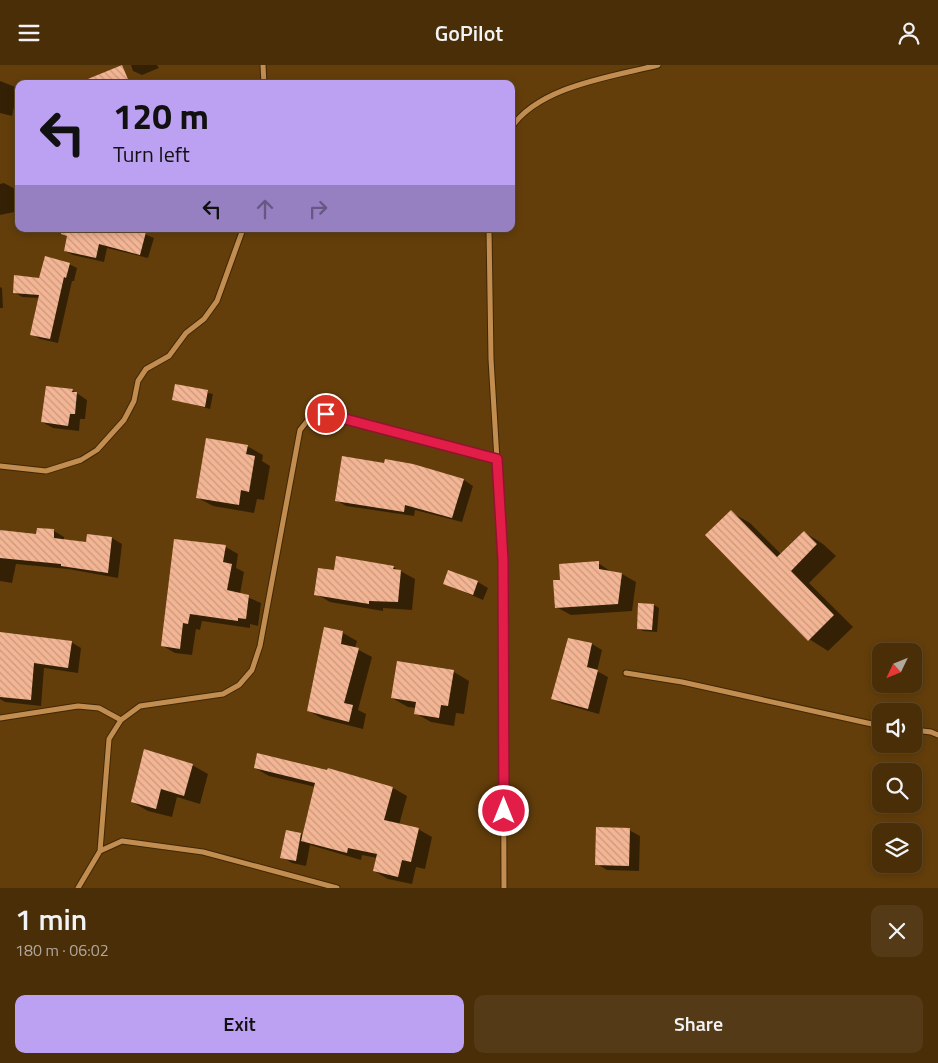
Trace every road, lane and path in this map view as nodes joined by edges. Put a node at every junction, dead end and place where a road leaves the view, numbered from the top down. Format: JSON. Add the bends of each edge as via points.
{"nodes":[{"id":1,"x":263,"y":65,"type":"edge"},
{"id":2,"x":658,"y":65,"type":"edge"},
{"id":3,"x":264,"y":80,"type":"edge"},
{"id":4,"x":515,"y":122,"type":"edge"},
{"id":5,"x":242,"y":232,"type":"edge"},
{"id":6,"x":489,"y":232,"type":"edge"},
{"id":7,"x":497,"y":459,"type":"junction"},
{"id":8,"x":0,"y":467,"type":"edge"},
{"id":9,"x":626,"y":673,"type":"dead end"},
{"id":10,"x":0,"y":718,"type":"edge"},
{"id":11,"x":121,"y":720,"type":"junction"},
{"id":12,"x":872,"y":724,"type":"edge"},
{"id":13,"x":922,"y":731,"type":"edge"},
{"id":14,"x":938,"y":735,"type":"edge"},
{"id":15,"x":100,"y":851,"type":"junction"},
{"id":16,"x":78,"y":888,"type":"edge"},
{"id":17,"x":336,"y":888,"type":"edge"},
{"id":18,"x":504,"y":888,"type":"edge"}],
"edges":[{"from":1,"to":3,"type":"street"},
{"from":2,"to":4,"type":"street","via":[[561,90],[520,115]]},
{"from":5,"to":8,"type":"street","via":[[217,301],[169,356],[146,369],[138,381],[134,401],[124,420],[97,451],[81,460],[46,471]]},
{"from":6,"to":7,"type":"street"},
{"from":7,"to":11,"type":"street","via":[[326,414],[312,415],[300,430],[260,646],[252,670],[239,685],[223,694],[140,706]]},
{"from":7,"to":18,"type":"street","via":[[503,560]]},
{"from":9,"to":12,"type":"street","via":[[682,681]]},
{"from":10,"to":11,"type":"street","via":[[78,706],[99,708]]},
{"from":11,"to":15,"type":"street","via":[[108,739]]},
{"from":13,"to":14,"type":"street"},
{"from":15,"to":16,"type":"street"},
{"from":15,"to":17,"type":"street","via":[[122,841],[203,852]]}]}
